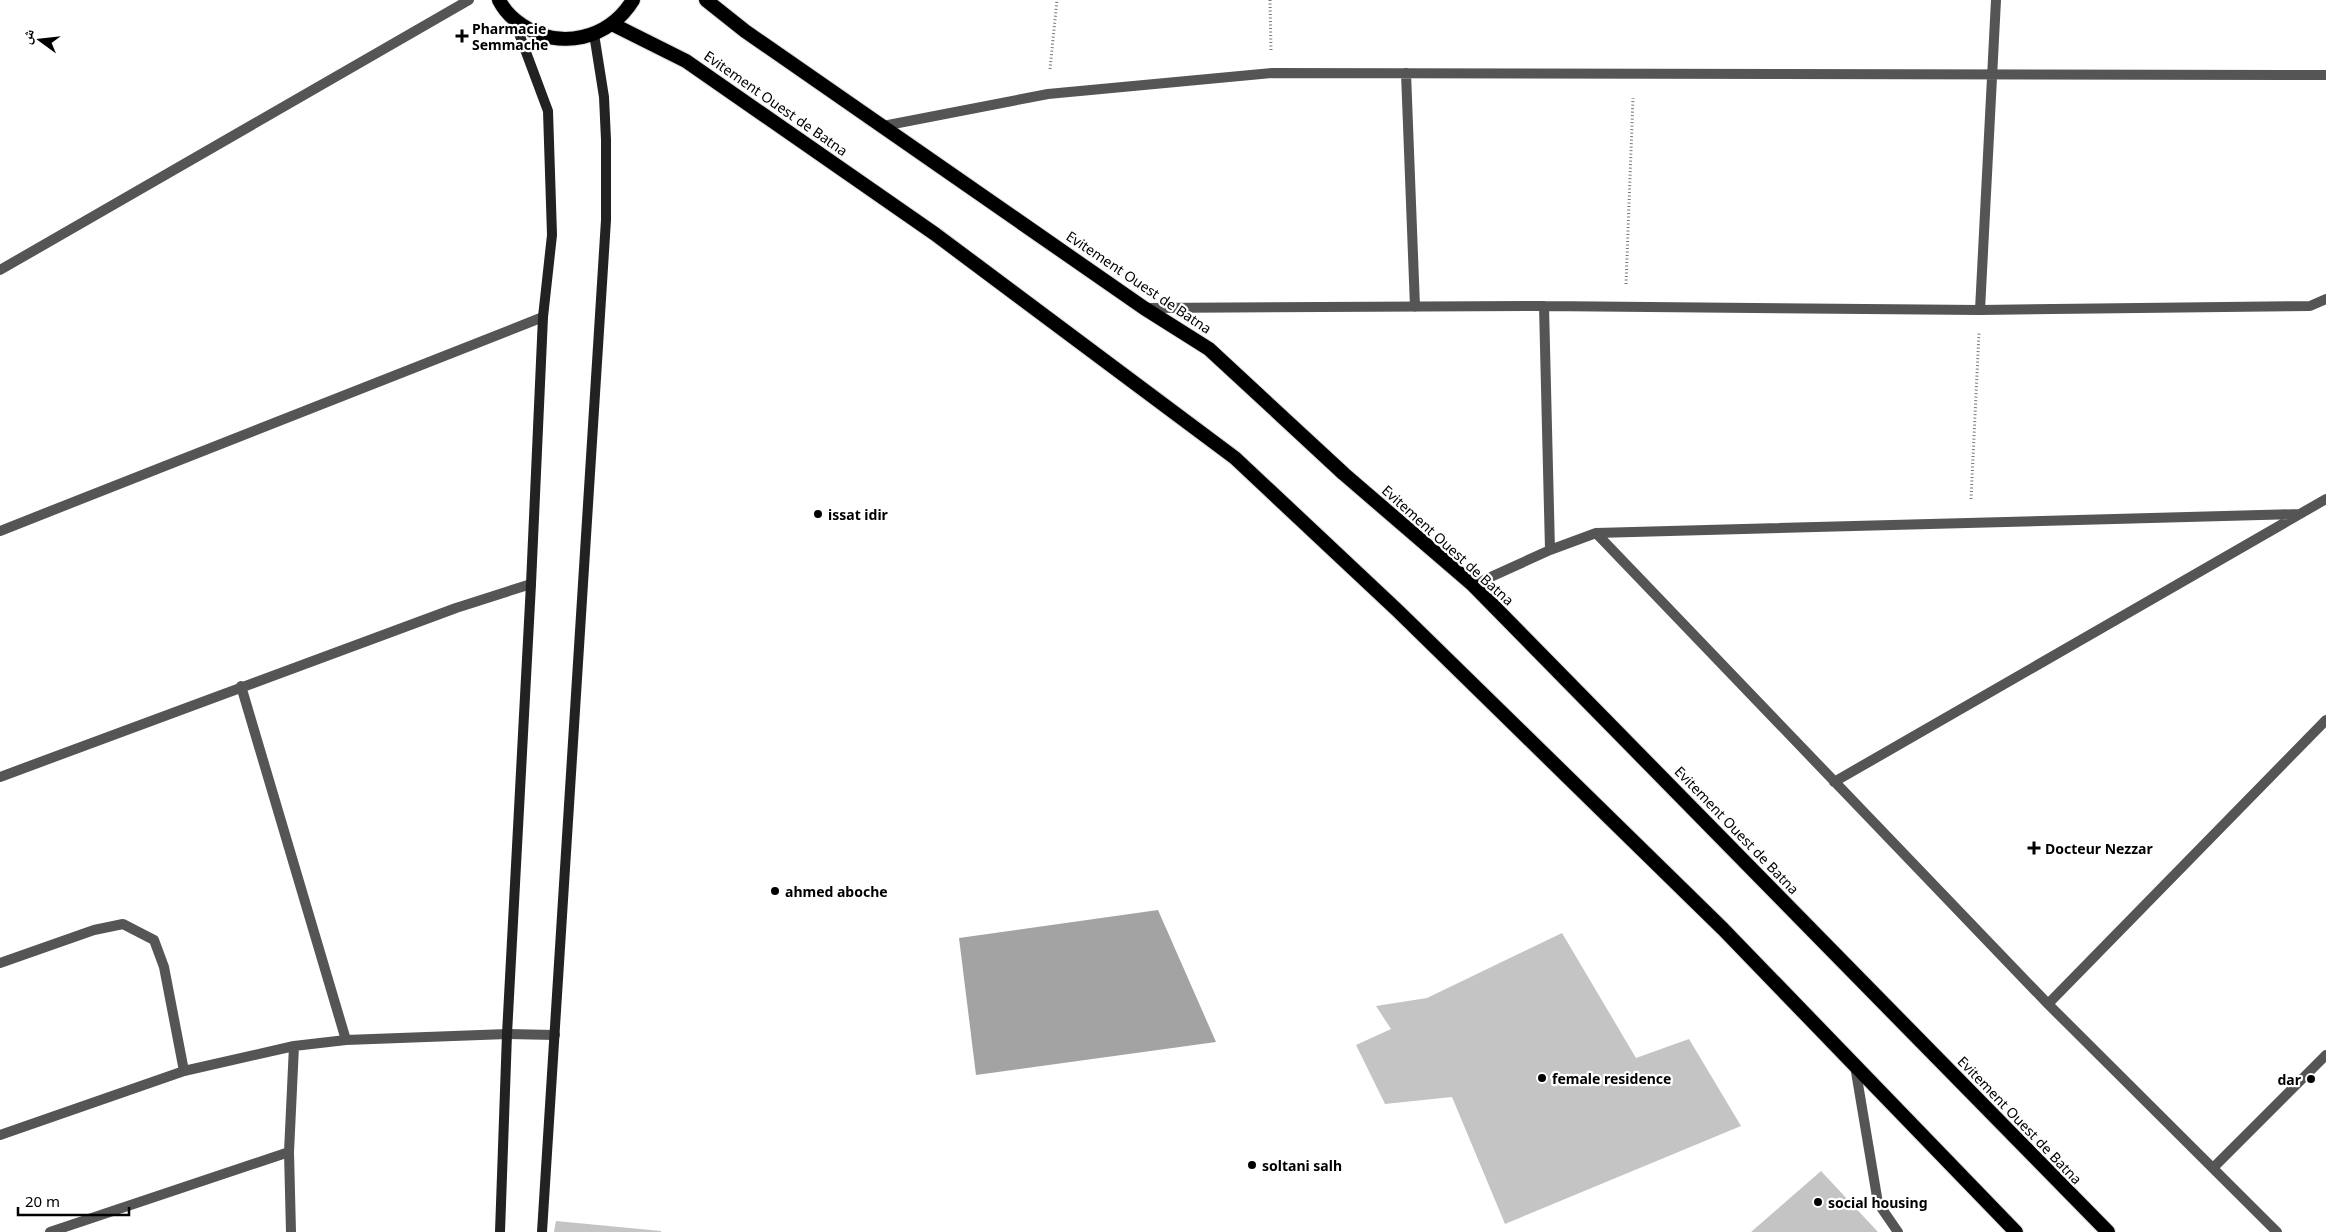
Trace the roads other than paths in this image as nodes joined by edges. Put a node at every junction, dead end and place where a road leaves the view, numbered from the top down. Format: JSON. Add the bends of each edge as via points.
{"nodes":[{"id":1,"x":470,"y":0,"type":"edge"},
{"id":2,"x":499,"y":0,"type":"edge"},
{"id":3,"x":633,"y":0,"type":"edge"},
{"id":4,"x":706,"y":0,"type":"edge"},
{"id":5,"x":1996,"y":0,"type":"edge"},
{"id":6,"x":514,"y":20,"type":"junction"},
{"id":7,"x":612,"y":24,"type":"junction"},
{"id":8,"x":594,"y":34,"type":"junction"},
{"id":9,"x":1406,"y":73,"type":"junction"},
{"id":10,"x":1994,"y":73,"type":"junction"},
{"id":11,"x":2326,"y":75,"type":"edge"},
{"id":12,"x":883,"y":126,"type":"junction"},
{"id":13,"x":0,"y":270,"type":"edge"},
{"id":14,"x":2326,"y":299,"type":"edge"},
{"id":15,"x":1544,"y":306,"type":"junction"},
{"id":16,"x":1415,"y":307,"type":"junction"},
{"id":17,"x":1144,"y":308,"type":"junction"},
{"id":18,"x":1980,"y":310,"type":"junction"},
{"id":19,"x":543,"y":317,"type":"junction"},
{"id":20,"x":2326,"y":500,"type":"edge"},
{"id":21,"x":2300,"y":514,"type":"junction"},
{"id":22,"x":0,"y":532,"type":"edge"},
{"id":23,"x":1596,"y":533,"type":"junction"},
{"id":24,"x":1550,"y":550,"type":"junction"},
{"id":25,"x":531,"y":584,"type":"junction"},
{"id":26,"x":1473,"y":585,"type":"junction"},
{"id":27,"x":241,"y":686,"type":"junction"},
{"id":28,"x":2326,"y":720,"type":"edge"},
{"id":29,"x":0,"y":777,"type":"edge"},
{"id":30,"x":1834,"y":782,"type":"junction"},
{"id":31,"x":0,"y":963,"type":"edge"},
{"id":32,"x":2048,"y":1004,"type":"junction"},
{"id":33,"x":507,"y":1034,"type":"junction"},
{"id":34,"x":555,"y":1035,"type":"junction"},
{"id":35,"x":346,"y":1040,"type":"junction"},
{"id":36,"x":294,"y":1046,"type":"junction"},
{"id":37,"x":2326,"y":1055,"type":"edge"},
{"id":38,"x":1855,"y":1066,"type":"junction"},
{"id":39,"x":184,"y":1071,"type":"junction"},
{"id":40,"x":0,"y":1135,"type":"edge"},
{"id":41,"x":289,"y":1152,"type":"junction"},
{"id":42,"x":2213,"y":1168,"type":"junction"},
{"id":43,"x":50,"y":1232,"type":"edge"},
{"id":44,"x":292,"y":1232,"type":"edge"},
{"id":45,"x":500,"y":1232,"type":"edge"},
{"id":46,"x":542,"y":1232,"type":"edge"},
{"id":47,"x":1898,"y":1232,"type":"edge"},
{"id":48,"x":2016,"y":1232,"type":"edge"},
{"id":49,"x":2108,"y":1232,"type":"edge"},
{"id":50,"x":2277,"y":1232,"type":"edge"}],
"edges":[{"from":1,"to":13,"type":"street"},
{"from":2,"to":6,"type":"highway"},
{"from":3,"to":7,"type":"highway"},
{"from":4,"to":12,"type":"highway","name":"Evitement Ouest de Batna","via":[[745,31]]},
{"from":5,"to":10,"type":"street"},
{"from":6,"to":8,"type":"highway","via":[[532,32],[552,38],[573,39]]},
{"from":6,"to":19,"type":"main road","via":[[548,111],[552,235]]},
{"from":7,"to":8,"type":"highway"},
{"from":7,"to":38,"type":"highway","name":"Evitement Ouest de Batna","via":[[694,66],[935,234],[1235,458],[1398,611],[1716,922]]},
{"from":8,"to":34,"type":"main road","via":[[605,114],[606,220]]},
{"from":9,"to":10,"type":"street"},
{"from":9,"to":12,"type":"street","via":[[1272,73],[1048,94]]},
{"from":9,"to":16,"type":"street"},
{"from":10,"to":11,"type":"street"},
{"from":10,"to":18,"type":"street"},
{"from":12,"to":17,"type":"highway","name":"Evitement Ouest de Batna"},
{"from":14,"to":18,"type":"street","via":[[2310,306]]},
{"from":15,"to":16,"type":"street"},
{"from":15,"to":18,"type":"street"},
{"from":15,"to":24,"type":"street"},
{"from":16,"to":17,"type":"street"},
{"from":17,"to":26,"type":"highway","name":"Evitement Ouest de Batna","via":[[1209,349],[1344,474]]},
{"from":19,"to":22,"type":"street"},
{"from":19,"to":25,"type":"main road"},
{"from":20,"to":21,"type":"street"},
{"from":21,"to":23,"type":"street"},
{"from":21,"to":30,"type":"street"},
{"from":23,"to":24,"type":"street"},
{"from":23,"to":30,"type":"street"},
{"from":24,"to":26,"type":"street"},
{"from":25,"to":27,"type":"street"},
{"from":25,"to":33,"type":"main road"},
{"from":26,"to":49,"type":"highway","name":"Evitement Ouest de Batna"},
{"from":27,"to":29,"type":"street"},
{"from":27,"to":35,"type":"street"},
{"from":28,"to":32,"type":"street"},
{"from":30,"to":32,"type":"street"},
{"from":31,"to":39,"type":"street","via":[[94,930],[123,924],[140,931],[154,940],[164,967]]},
{"from":32,"to":42,"type":"street"},
{"from":33,"to":34,"type":"street"},
{"from":33,"to":35,"type":"street"},
{"from":33,"to":45,"type":"main road"},
{"from":34,"to":46,"type":"main road"},
{"from":35,"to":36,"type":"street"},
{"from":36,"to":39,"type":"street"},
{"from":36,"to":41,"type":"street"},
{"from":37,"to":42,"type":"street"},
{"from":38,"to":47,"type":"street","via":[[1878,1203]]},
{"from":38,"to":48,"type":"highway","name":"Evitement Ouest de Batna"},
{"from":39,"to":40,"type":"street"},
{"from":41,"to":43,"type":"street"},
{"from":41,"to":44,"type":"street"},
{"from":42,"to":50,"type":"street"}]}
